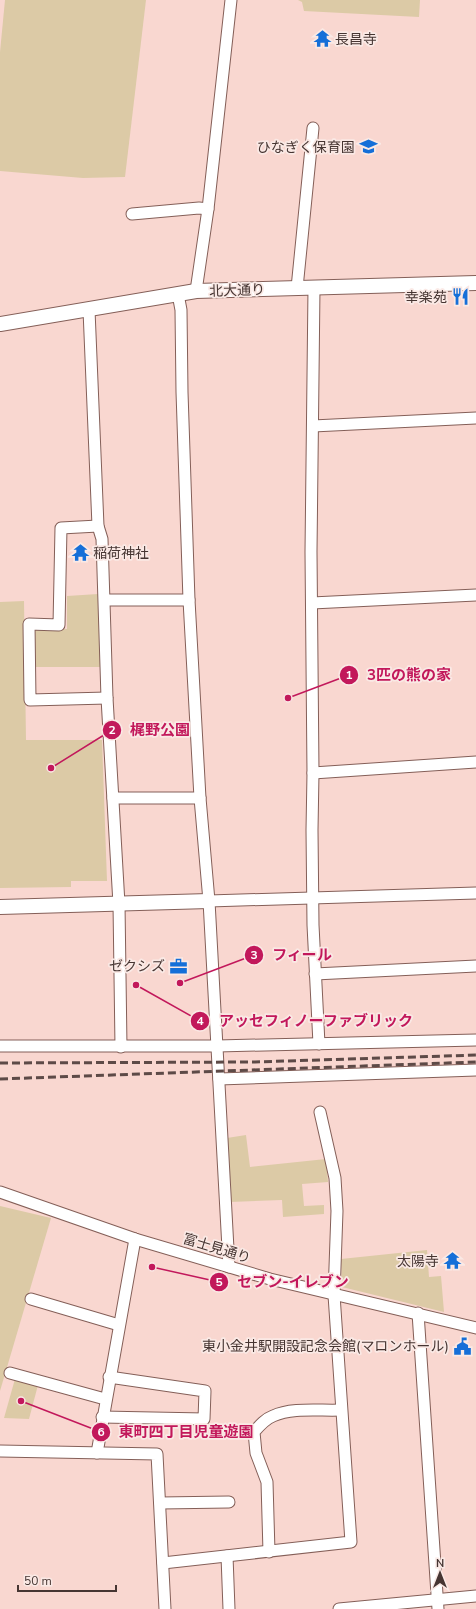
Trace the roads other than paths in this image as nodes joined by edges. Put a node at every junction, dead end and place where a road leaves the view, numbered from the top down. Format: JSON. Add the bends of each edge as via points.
{"nodes":[{"id":1,"x":230,"y":0,"type":"edge"},
{"id":2,"x":313,"y":128,"type":"dead end"},
{"id":3,"x":208,"y":209,"type":"junction"},
{"id":4,"x":132,"y":214,"type":"dead end"},
{"id":5,"x":476,"y":283,"type":"edge"},
{"id":6,"x":298,"y":288,"type":"junction"},
{"id":7,"x":314,"y":288,"type":"junction"},
{"id":8,"x":196,"y":291,"type":"junction"},
{"id":9,"x":178,"y":294,"type":"junction"},
{"id":10,"x":89,"y":310,"type":"junction"},
{"id":11,"x":0,"y":324,"type":"edge"},
{"id":12,"x":476,"y":418,"type":"edge"},
{"id":13,"x":313,"y":426,"type":"junction"},
{"id":14,"x":98,"y":526,"type":"junction"},
{"id":15,"x":476,"y":595,"type":"edge"},
{"id":16,"x":105,"y":600,"type":"junction"},
{"id":17,"x":190,"y":600,"type":"junction"},
{"id":18,"x":312,"y":603,"type":"junction"},
{"id":19,"x":107,"y":698,"type":"junction"},
{"id":20,"x":476,"y":762,"type":"edge"},
{"id":21,"x":313,"y":773,"type":"junction"},
{"id":22,"x":113,"y":798,"type":"junction"},
{"id":23,"x":200,"y":798,"type":"junction"},
{"id":24,"x":476,"y":893,"type":"edge"},
{"id":25,"x":313,"y":898,"type":"junction"},
{"id":26,"x":209,"y":901,"type":"junction"},
{"id":27,"x":119,"y":904,"type":"junction"},
{"id":28,"x":0,"y":907,"type":"edge"},
{"id":29,"x":476,"y":966,"type":"edge"},
{"id":30,"x":315,"y":974,"type":"junction"},
{"id":31,"x":476,"y":1040,"type":"edge"},
{"id":32,"x":319,"y":1044,"type":"junction"},
{"id":33,"x":0,"y":1046,"type":"edge"},
{"id":34,"x":217,"y":1046,"type":"junction"},
{"id":35,"x":121,"y":1047,"type":"junction"},
{"id":36,"x":476,"y":1070,"type":"edge"},
{"id":37,"x":219,"y":1079,"type":"junction"},
{"id":38,"x":320,"y":1112,"type":"dead end"},
{"id":39,"x":0,"y":1192,"type":"edge"},
{"id":40,"x":134,"y":1239,"type":"junction"},
{"id":41,"x":229,"y":1267,"type":"junction"},
{"id":42,"x":334,"y":1294,"type":"junction"},
{"id":43,"x":31,"y":1299,"type":"dead end"},
{"id":44,"x":418,"y":1313,"type":"junction"},
{"id":45,"x":118,"y":1325,"type":"junction"},
{"id":46,"x":476,"y":1328,"type":"edge"},
{"id":47,"x":10,"y":1373,"type":"dead end"},
{"id":48,"x":109,"y":1377,"type":"junction"},
{"id":49,"x":105,"y":1399,"type":"junction"},
{"id":50,"x":341,"y":1410,"type":"junction"},
{"id":51,"x":102,"y":1417,"type":"junction"},
{"id":52,"x":0,"y":1451,"type":"edge"},
{"id":53,"x":97,"y":1453,"type":"junction"},
{"id":54,"x":229,"y":1502,"type":"dead end"},
{"id":55,"x":160,"y":1503,"type":"junction"},
{"id":56,"x":269,"y":1552,"type":"junction"},
{"id":57,"x":227,"y":1556,"type":"junction"},
{"id":58,"x":163,"y":1562,"type":"junction"},
{"id":59,"x":476,"y":1596,"type":"edge"},
{"id":60,"x":438,"y":1604,"type":"edge"},
{"id":61,"x":165,"y":1609,"type":"edge"},
{"id":62,"x":229,"y":1609,"type":"edge"},
{"id":63,"x":339,"y":1609,"type":"edge"}],
"edges":[{"from":1,"to":3,"type":"street"},
{"from":2,"to":6,"type":"street"},
{"from":3,"to":4,"type":"street"},
{"from":3,"to":8,"type":"street"},
{"from":5,"to":7,"type":"street","name":"北大通り"},
{"from":6,"to":7,"type":"street","name":"北大通り"},
{"from":6,"to":8,"type":"street","name":"北大通り"},
{"from":7,"to":13,"type":"street"},
{"from":8,"to":9,"type":"street","name":"北大通り"},
{"from":9,"to":10,"type":"street","name":"北大通り"},
{"from":9,"to":17,"type":"street","via":[[181,310]]},
{"from":10,"to":11,"type":"street","name":"北大通り"},
{"from":10,"to":14,"type":"street"},
{"from":12,"to":13,"type":"street"},
{"from":13,"to":18,"type":"street"},
{"from":14,"to":16,"type":"street","via":[[102,539]]},
{"from":14,"to":19,"type":"street","via":[[61,528],[60,625],[29,624],[30,700]]},
{"from":15,"to":18,"type":"street"},
{"from":16,"to":17,"type":"street"},
{"from":16,"to":19,"type":"street"},
{"from":17,"to":23,"type":"street"},
{"from":18,"to":21,"type":"street"},
{"from":19,"to":22,"type":"street"},
{"from":20,"to":21,"type":"street"},
{"from":21,"to":25,"type":"street"},
{"from":22,"to":23,"type":"street"},
{"from":22,"to":27,"type":"street"},
{"from":23,"to":26,"type":"street"},
{"from":24,"to":25,"type":"street"},
{"from":25,"to":26,"type":"street"},
{"from":25,"to":30,"type":"street"},
{"from":26,"to":27,"type":"street"},
{"from":26,"to":34,"type":"street"},
{"from":27,"to":28,"type":"street"},
{"from":27,"to":35,"type":"street"},
{"from":29,"to":30,"type":"street"},
{"from":30,"to":32,"type":"street"},
{"from":31,"to":32,"type":"street"},
{"from":32,"to":34,"type":"street"},
{"from":33,"to":35,"type":"street"},
{"from":34,"to":35,"type":"street"},
{"from":34,"to":37,"type":"street"},
{"from":36,"to":37,"type":"street"},
{"from":37,"to":41,"type":"street"},
{"from":38,"to":42,"type":"street","via":[[335,1178],[337,1211]]},
{"from":39,"to":40,"type":"street","name":"富士見通り"},
{"from":40,"to":41,"type":"street","name":"富士見通り"},
{"from":40,"to":45,"type":"street"},
{"from":41,"to":42,"type":"street","name":"富士見通り","via":[[270,1280]]},
{"from":42,"to":44,"type":"street","name":"富士見通り"},
{"from":42,"to":50,"type":"street"},
{"from":43,"to":45,"type":"street"},
{"from":44,"to":46,"type":"street","name":"富士見通り"},
{"from":44,"to":60,"type":"street"},
{"from":45,"to":48,"type":"street"},
{"from":47,"to":49,"type":"street"},
{"from":48,"to":49,"type":"street"},
{"from":48,"to":51,"type":"street","via":[[205,1391],[204,1420]]},
{"from":49,"to":51,"type":"street"},
{"from":50,"to":56,"type":"street","via":[[351,1542]]},
{"from":50,"to":56,"type":"street","via":[[274,1415],[254,1432],[256,1453],[266,1482]]},
{"from":51,"to":53,"type":"street"},
{"from":52,"to":53,"type":"street"},
{"from":53,"to":55,"type":"street","via":[[158,1454]]},
{"from":54,"to":55,"type":"street"},
{"from":55,"to":58,"type":"street"},
{"from":56,"to":57,"type":"street"},
{"from":57,"to":58,"type":"street"},
{"from":57,"to":62,"type":"street"},
{"from":58,"to":61,"type":"street"},
{"from":59,"to":60,"type":"street"},
{"from":60,"to":63,"type":"street"}]}
